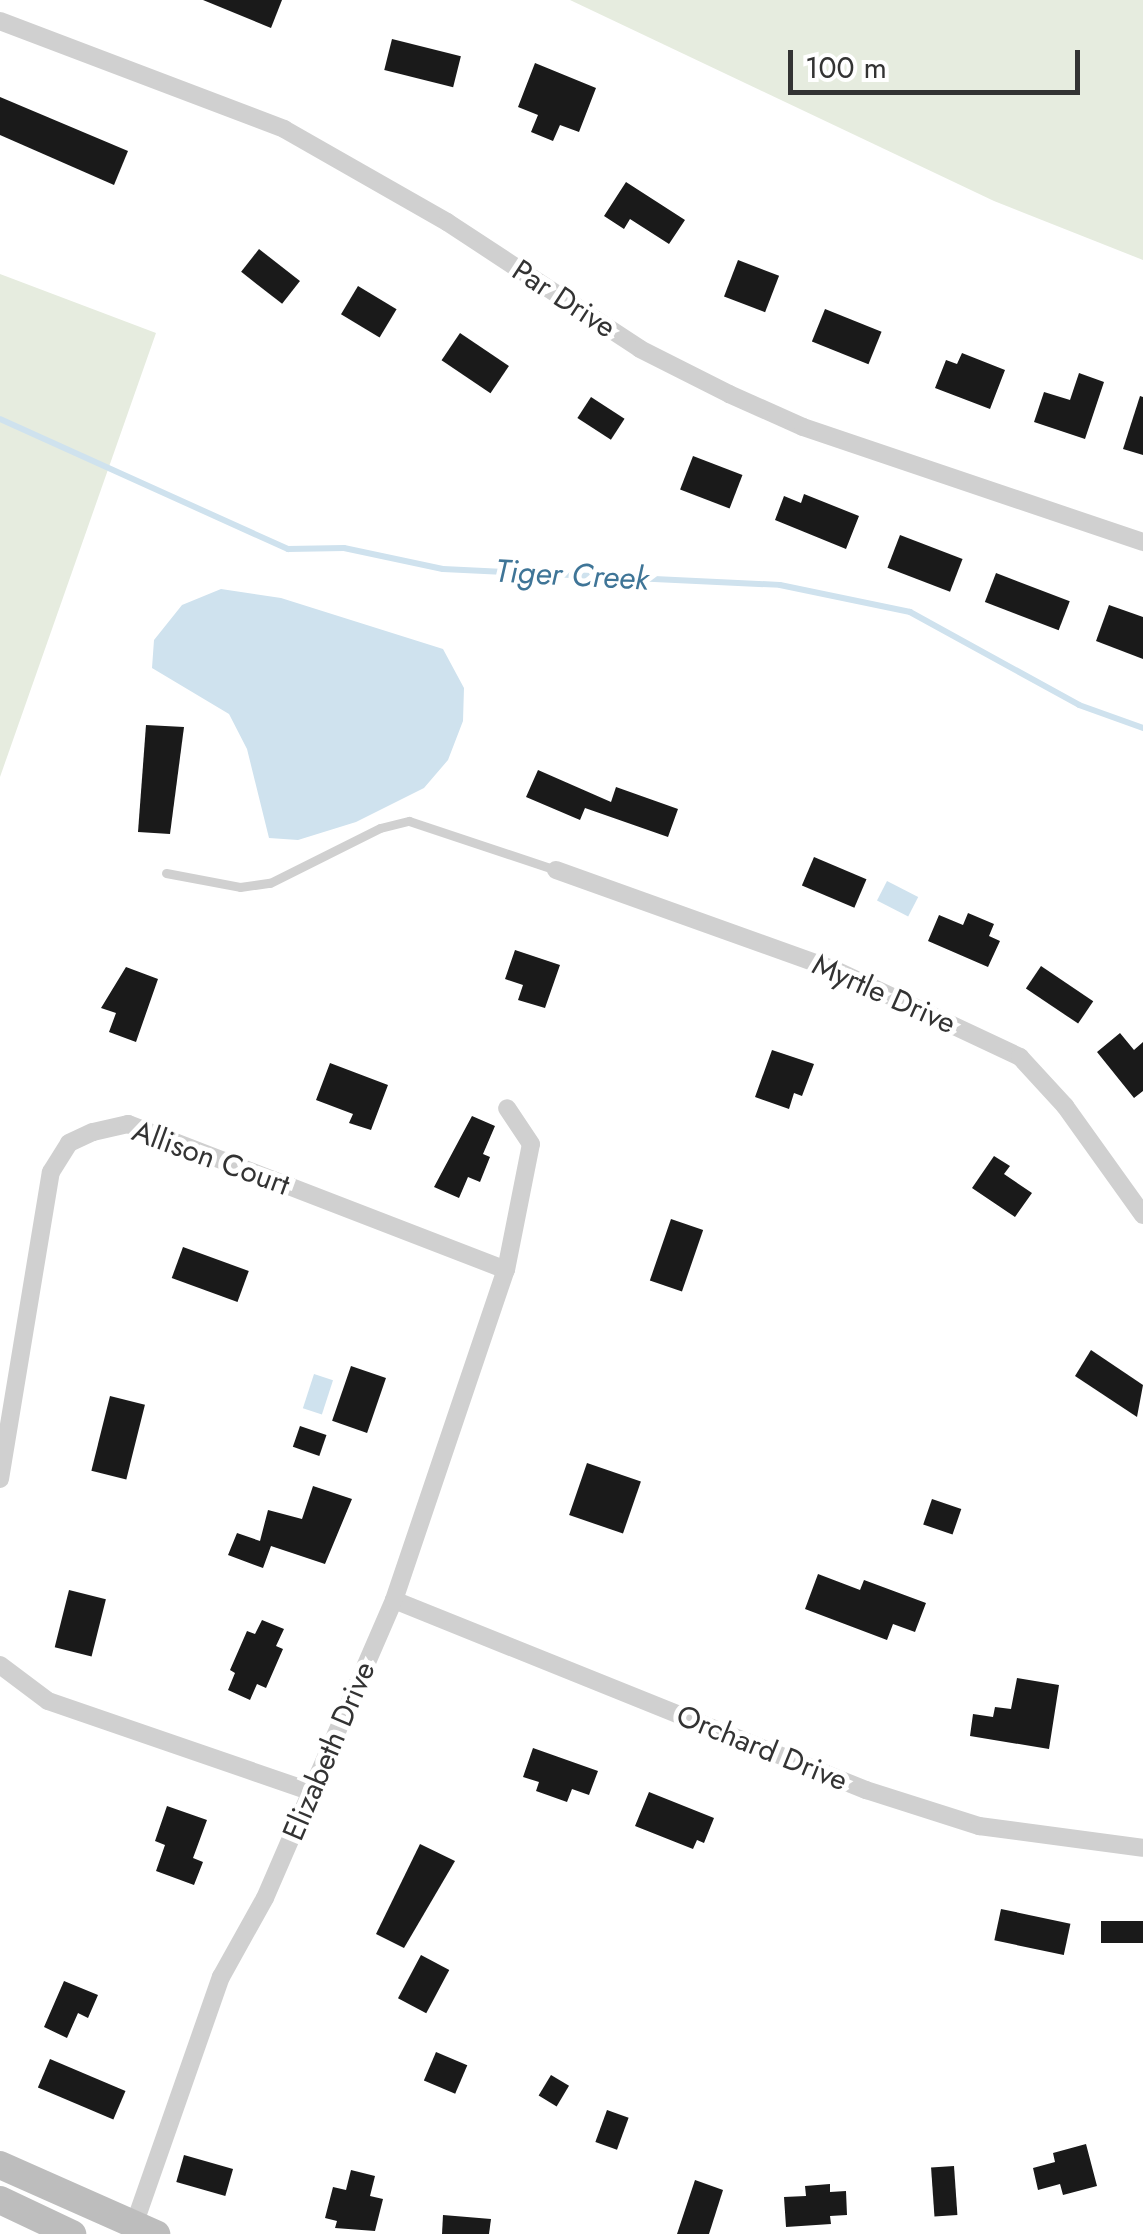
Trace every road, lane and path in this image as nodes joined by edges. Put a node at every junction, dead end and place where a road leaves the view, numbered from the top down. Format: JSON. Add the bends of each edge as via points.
{"nodes":[{"id":1,"x":0,"y":21,"type":"edge"},
{"id":2,"x":1143,"y":542,"type":"edge"},
{"id":3,"x":556,"y":870,"type":"joint"},
{"id":4,"x":166,"y":874,"type":"dead end"},
{"id":5,"x":507,"y":1108,"type":"dead end"},
{"id":6,"x":1143,"y":1215,"type":"edge"},
{"id":7,"x":506,"y":1270,"type":"junction"},
{"id":8,"x":0,"y":1479,"type":"edge"},
{"id":9,"x":394,"y":1600,"type":"junction"},
{"id":10,"x":0,"y":1665,"type":"edge"},
{"id":11,"x":312,"y":1792,"type":"junction"},
{"id":12,"x":1143,"y":1848,"type":"edge"},
{"id":13,"x":0,"y":2165,"type":"edge"},
{"id":14,"x":0,"y":2200,"type":"edge"},
{"id":15,"x":145,"y":2230,"type":"edge"},
{"id":16,"x":72,"y":2234,"type":"edge"}],
"edges":[{"from":1,"to":2,"type":"street","name":"Par Drive","via":[[284,130],[447,222],[640,349],[729,394],[821,434]]},
{"from":3,"to":4,"type":"lane","via":[[409,821],[380,828],[270,883],[240,887]]},
{"from":3,"to":6,"type":"street","name":"Myrtle Drive","via":[[833,968],[1020,1057],[1066,1106]]},
{"from":5,"to":7,"type":"street","name":"Elizabeth Drive","via":[[530,1144]]},
{"from":7,"to":8,"type":"street","name":"Allison Court","via":[[128,1124],[93,1132],[69,1142],[51,1172]]},
{"from":7,"to":9,"type":"street","name":"Elizabeth Drive"},
{"from":9,"to":11,"type":"street","name":"Elizabeth Drive"},
{"from":9,"to":12,"type":"street","name":"Orchard Drive","via":[[866,1790],[979,1826]]},
{"from":10,"to":11,"type":"street","via":[[48,1701]]},
{"from":11,"to":15,"type":"street","name":"Elizabeth Drive","via":[[221,1978]]},
{"from":13,"to":15,"type":"main road"},
{"from":14,"to":16,"type":"main road"}]}
